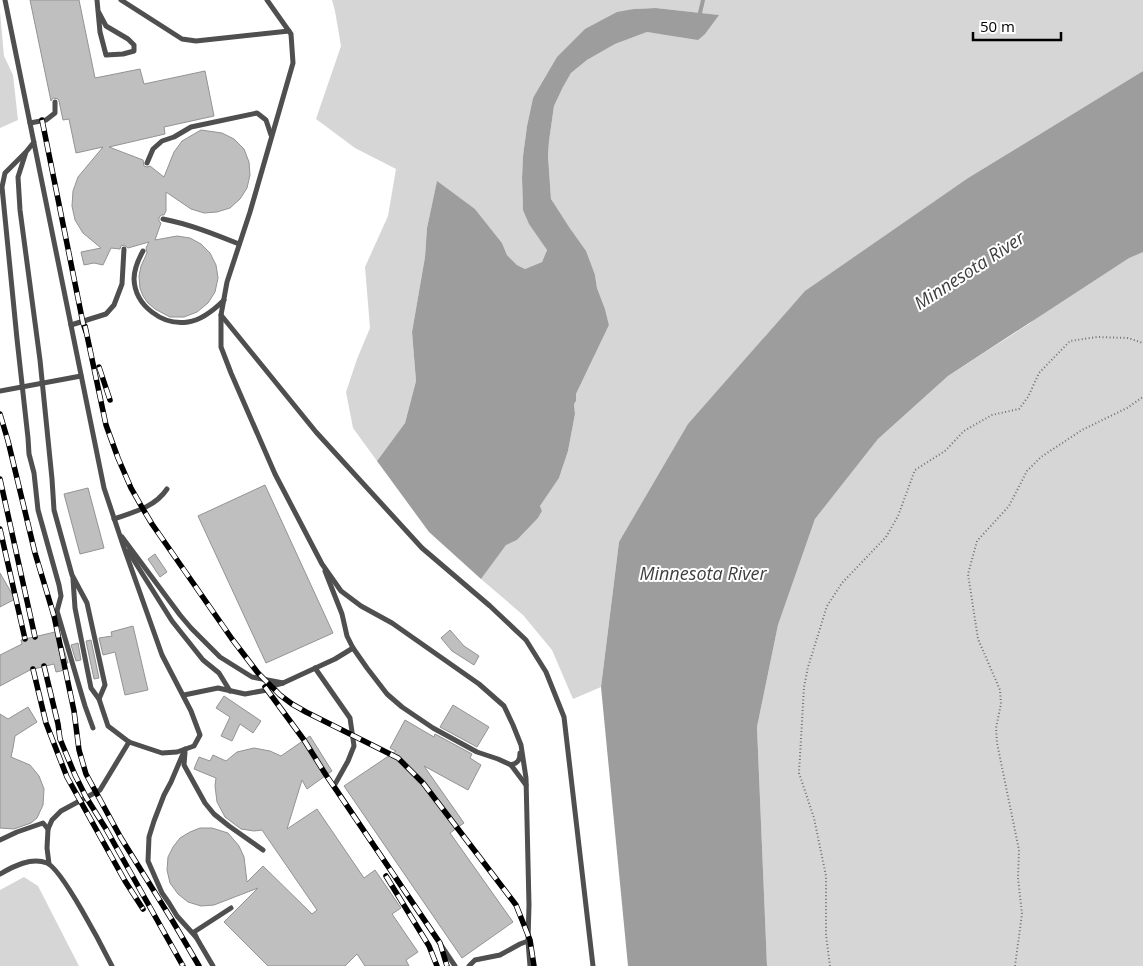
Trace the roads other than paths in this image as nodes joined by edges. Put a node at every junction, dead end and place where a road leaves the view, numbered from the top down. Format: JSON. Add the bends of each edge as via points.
{"nodes":[{"id":1,"x":5,"y":0,"type":"edge"},
{"id":2,"x":97,"y":0,"type":"edge"},
{"id":3,"x":121,"y":0,"type":"edge"},
{"id":4,"x":267,"y":0,"type":"edge"},
{"id":5,"x":98,"y":11,"type":"junction"},
{"id":6,"x":289,"y":31,"type":"junction"},
{"id":7,"x":55,"y":102,"type":"dead end"},
{"id":8,"x":30,"y":123,"type":"junction"},
{"id":9,"x":272,"y":135,"type":"junction"},
{"id":10,"x":34,"y":142,"type":"junction"},
{"id":11,"x":27,"y":151,"type":"junction"},
{"id":12,"x":146,"y":163,"type":"dead end"},
{"id":13,"x":2,"y":173,"type":"edge"},
{"id":14,"x":162,"y":219,"type":"dead end"},
{"id":15,"x":239,"y":244,"type":"junction"},
{"id":16,"x":124,"y":249,"type":"dead end"},
{"id":17,"x":143,"y":250,"type":"dead end"},
{"id":18,"x":224,"y":300,"type":"junction"},
{"id":19,"x":221,"y":315,"type":"junction"},
{"id":20,"x":71,"y":325,"type":"junction"},
{"id":21,"x":81,"y":376,"type":"junction"},
{"id":22,"x":42,"y":384,"type":"junction"},
{"id":23,"x":22,"y":387,"type":"junction"},
{"id":24,"x":0,"y":391,"type":"edge"},
{"id":25,"x":167,"y":489,"type":"dead end"},
{"id":26,"x":114,"y":520,"type":"junction"},
{"id":27,"x":119,"y":532,"type":"junction"},
{"id":28,"x":122,"y":542,"type":"junction"},
{"id":29,"x":322,"y":564,"type":"junction"},
{"id":30,"x":72,"y":575,"type":"junction"},
{"id":31,"x":353,"y":648,"type":"junction"},
{"id":32,"x":315,"y":668,"type":"junction"},
{"id":33,"x":283,"y":683,"type":"junction"},
{"id":34,"x":230,"y":691,"type":"junction"},
{"id":35,"x":184,"y":695,"type":"junction"},
{"id":36,"x":99,"y":699,"type":"junction"},
{"id":37,"x":94,"y":728,"type":"dead end"},
{"id":38,"x":129,"y":742,"type":"junction"},
{"id":39,"x":521,"y":745,"type":"junction"},
{"id":40,"x":185,"y":749,"type":"junction"},
{"id":41,"x":511,"y":765,"type":"junction"},
{"id":42,"x":526,"y":785,"type":"junction"},
{"id":43,"x":48,"y":829,"type":"junction"},
{"id":44,"x":0,"y":840,"type":"edge"},
{"id":45,"x":263,"y":850,"type":"dead end"},
{"id":46,"x":49,"y":864,"type":"junction"},
{"id":47,"x":0,"y":874,"type":"edge"},
{"id":48,"x":231,"y":908,"type":"dead end"},
{"id":49,"x":196,"y":937,"type":"junction"},
{"id":50,"x":528,"y":942,"type":"junction"},
{"id":51,"x":112,"y":966,"type":"edge"},
{"id":52,"x":213,"y":966,"type":"edge"},
{"id":53,"x":455,"y":966,"type":"edge"},
{"id":54,"x":469,"y":966,"type":"edge"},
{"id":55,"x":530,"y":966,"type":"edge"},
{"id":56,"x":593,"y":966,"type":"edge"}],
"edges":[{"from":1,"to":8,"type":"lane"},
{"from":2,"to":5,"type":"lane"},
{"from":3,"to":6,"type":"lane","via":[[182,40]]},
{"from":4,"to":6,"type":"lane"},
{"from":5,"to":5,"type":"lane","via":[[106,55],[134,51],[134,45],[128,39],[106,26]]},
{"from":6,"to":9,"type":"lane","via":[[293,62]]},
{"from":7,"to":8,"type":"lane","via":[[55,113],[46,120]]},
{"from":8,"to":10,"type":"lane"},
{"from":9,"to":12,"type":"lane","via":[[266,120],[257,113],[190,126],[153,148]]},
{"from":9,"to":15,"type":"lane"},
{"from":10,"to":11,"type":"lane"},
{"from":10,"to":20,"type":"lane"},
{"from":11,"to":13,"type":"lane"},
{"from":11,"to":22,"type":"lane","via":[[18,178],[20,210]]},
{"from":13,"to":23,"type":"lane"},
{"from":14,"to":15,"type":"lane","via":[[205,230]]},
{"from":15,"to":18,"type":"lane"},
{"from":16,"to":20,"type":"lane","via":[[122,284],[114,305],[106,314]]},
{"from":17,"to":18,"type":"lane","via":[[134,280],[144,304],[156,316],[188,322],[212,311]]},
{"from":18,"to":19,"type":"lane"},
{"from":19,"to":29,"type":"lane","via":[[221,347],[231,373],[275,474]]},
{"from":19,"to":56,"type":"lane","via":[[316,432],[422,548],[526,640],[546,672],[564,717]]},
{"from":20,"to":21,"type":"lane"},
{"from":21,"to":22,"type":"lane"},
{"from":21,"to":26,"type":"lane","via":[[104,488]]},
{"from":22,"to":23,"type":"lane"},
{"from":22,"to":30,"type":"lane","via":[[54,510]]},
{"from":23,"to":24,"type":"lane"},
{"from":23,"to":37,"type":"lane","via":[[38,510],[61,596],[57,611]]},
{"from":25,"to":26,"type":"lane","via":[[143,509]]},
{"from":26,"to":27,"type":"lane"},
{"from":27,"to":28,"type":"lane"},
{"from":27,"to":33,"type":"lane","via":[[175,609],[220,656],[252,677]]},
{"from":28,"to":34,"type":"lane","via":[[172,621],[203,660],[219,673]]},
{"from":28,"to":35,"type":"lane","via":[[162,655]]},
{"from":29,"to":31,"type":"lane"},
{"from":29,"to":39,"type":"lane","via":[[341,590],[361,606],[392,623],[479,684],[504,706]]},
{"from":30,"to":36,"type":"lane","via":[[75,608],[91,688]]},
{"from":30,"to":36,"type":"lane","via":[[87,603],[105,685]]},
{"from":31,"to":32,"type":"lane"},
{"from":31,"to":41,"type":"lane","via":[[387,694],[402,706],[433,728],[477,752]]},
{"from":32,"to":33,"type":"lane"},
{"from":32,"to":53,"type":"lane","via":[[350,718],[354,746],[334,786]]},
{"from":33,"to":34,"type":"lane","via":[[245,694]]},
{"from":34,"to":35,"type":"lane","via":[[218,688]]},
{"from":35,"to":40,"type":"lane","via":[[200,735],[194,746]]},
{"from":36,"to":38,"type":"lane","via":[[108,726]]},
{"from":38,"to":40,"type":"lane","via":[[162,753]]},
{"from":38,"to":43,"type":"lane","via":[[100,790],[61,810]]},
{"from":39,"to":41,"type":"lane","via":[[520,758]]},
{"from":39,"to":42,"type":"lane"},
{"from":40,"to":45,"type":"lane","via":[[184,765],[205,803],[214,814]]},
{"from":40,"to":49,"type":"lane","via":[[149,836],[148,861],[177,916]]},
{"from":41,"to":42,"type":"lane"},
{"from":42,"to":50,"type":"lane"},
{"from":43,"to":44,"type":"lane","via":[[43,823]]},
{"from":43,"to":46,"type":"lane"},
{"from":46,"to":47,"type":"lane","via":[[29,861]]},
{"from":46,"to":51,"type":"lane","via":[[77,901]]},
{"from":48,"to":49,"type":"lane","via":[[194,932]]},
{"from":49,"to":52,"type":"lane"},
{"from":50,"to":54,"type":"lane","via":[[500,955],[475,960]]},
{"from":50,"to":55,"type":"lane"}]}
